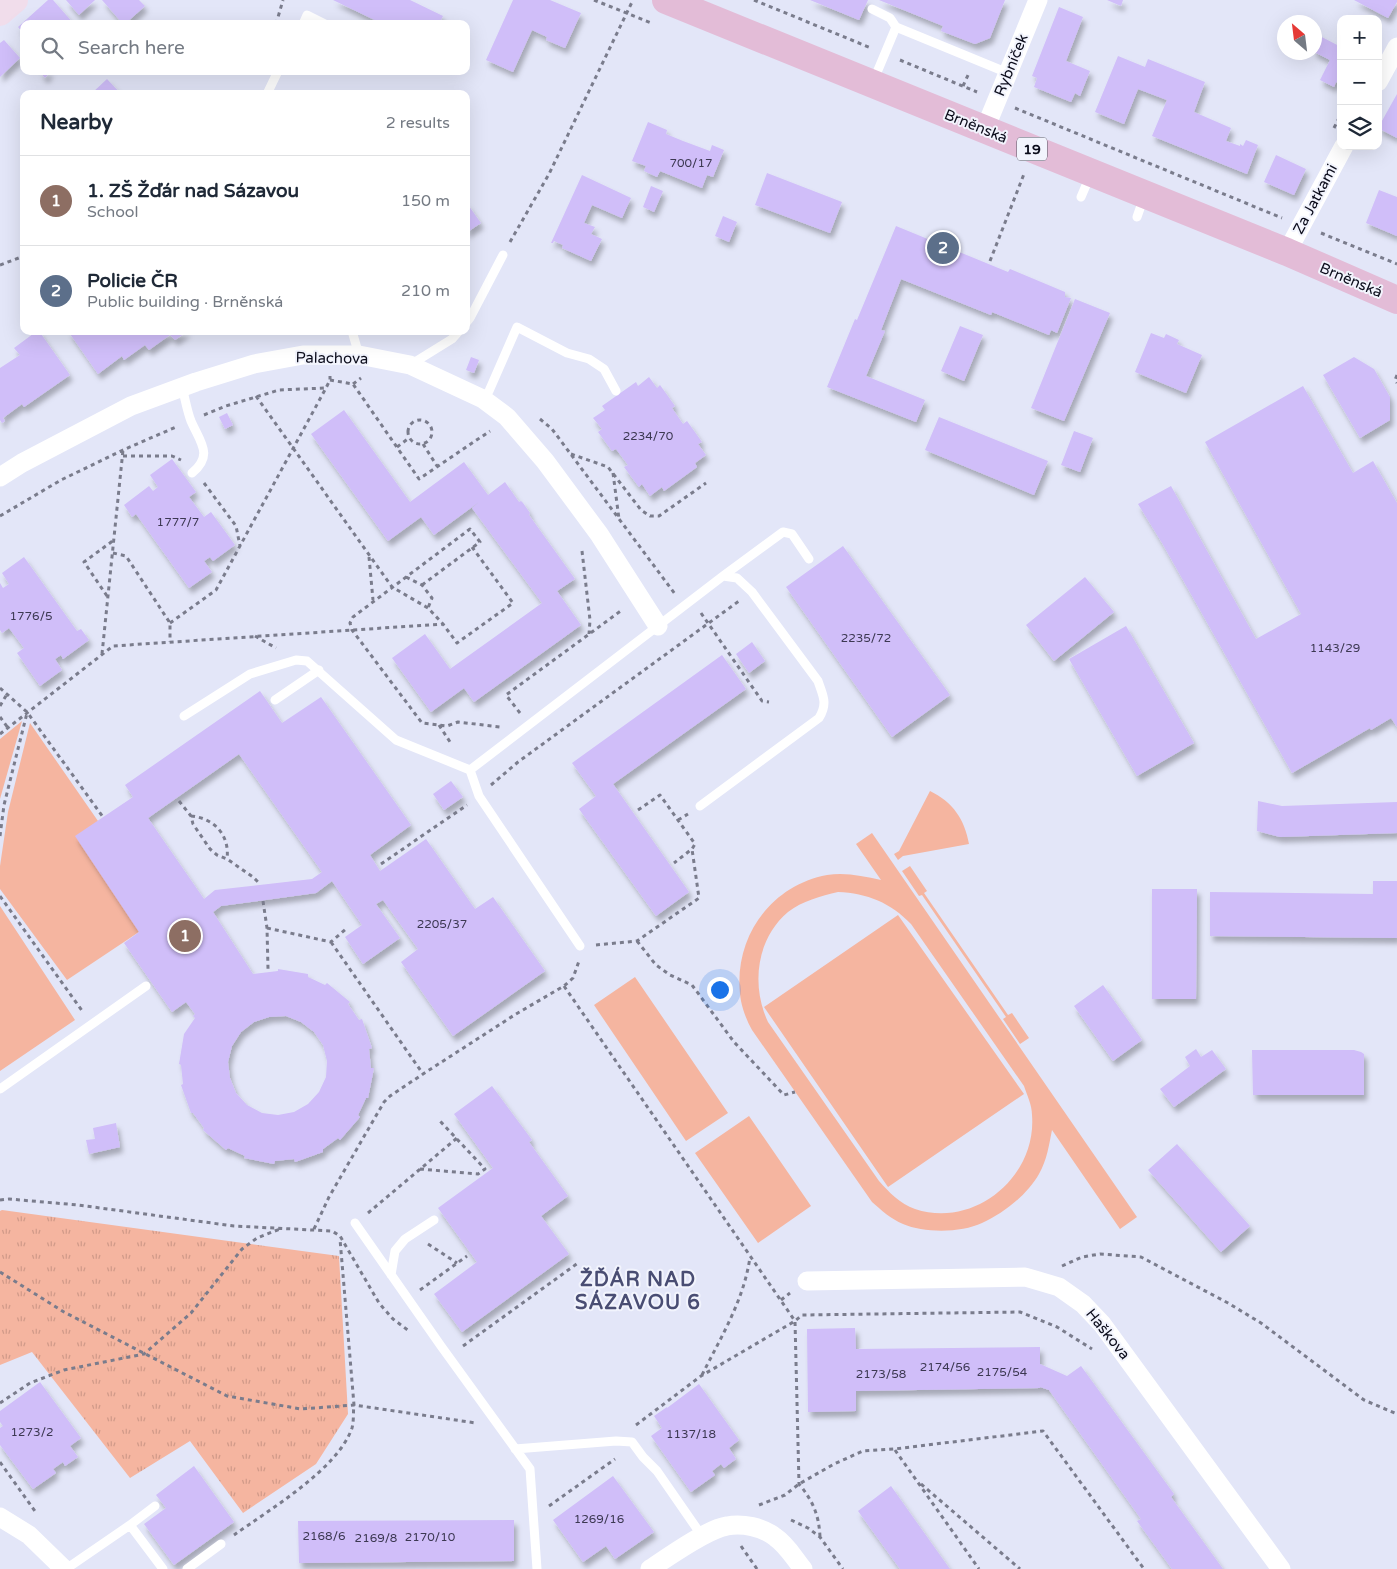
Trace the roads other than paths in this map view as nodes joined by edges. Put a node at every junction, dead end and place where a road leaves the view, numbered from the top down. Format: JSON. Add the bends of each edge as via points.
{"nodes":[{"id":1,"x":15,"y":0,"type":"edge"},
{"id":2,"x":666,"y":0,"type":"edge"},
{"id":3,"x":1038,"y":0,"type":"edge"},
{"id":4,"x":872,"y":9,"type":"dead end"},
{"id":5,"x":0,"y":13,"type":"edge"},
{"id":6,"x":305,"y":20,"type":"edge"},
{"id":7,"x":317,"y":20,"type":"edge"},
{"id":8,"x":896,"y":27,"type":"junction"},
{"id":9,"x":1397,"y":47,"type":"edge"},
{"id":10,"x":1008,"y":73,"type":"junction"},
{"id":11,"x":276,"y":75,"type":"edge"},
{"id":12,"x":1382,"y":75,"type":"edge"},
{"id":13,"x":873,"y":84,"type":"junction"},
{"id":14,"x":269,"y":90,"type":"edge"},
{"id":15,"x":984,"y":130,"type":"junction"},
{"id":16,"x":1341,"y":150,"type":"edge"},
{"id":17,"x":1091,"y":173,"type":"junction"},
{"id":18,"x":1081,"y":197,"type":"dead end"},
{"id":19,"x":1287,"y":252,"type":"junction"},
{"id":20,"x":503,"y":255,"type":"road end"},
{"id":21,"x":1397,"y":300,"type":"edge"},
{"id":22,"x":470,"y":318,"type":"edge"},
{"id":23,"x":353,"y":335,"type":"edge"},
{"id":24,"x":456,"y":335,"type":"edge"},
{"id":25,"x":359,"y":355,"type":"junction"},
{"id":26,"x":410,"y":365,"type":"junction"},
{"id":27,"x":182,"y":387,"type":"junction"},
{"id":28,"x":616,"y":392,"type":"dead end"},
{"id":29,"x":484,"y":399,"type":"junction"},
{"id":30,"x":193,"y":472,"type":"road end"},
{"id":31,"x":0,"y":477,"type":"edge"},
{"id":32,"x":809,"y":559,"type":"dead end"},
{"id":33,"x":723,"y":576,"type":"junction"},
{"id":34,"x":658,"y":626,"type":"junction"},
{"id":35,"x":319,"y":670,"type":"junction"},
{"id":36,"x":275,"y":700,"type":"dead end"},
{"id":37,"x":184,"y":716,"type":"dead end"},
{"id":38,"x":470,"y":770,"type":"junction"},
{"id":39,"x":700,"y":806,"type":"dead end"},
{"id":40,"x":580,"y":946,"type":"road end"},
{"id":41,"x":146,"y":986,"type":"dead end"},
{"id":42,"x":0,"y":1089,"type":"edge"},
{"id":43,"x":434,"y":1220,"type":"dead end"},
{"id":44,"x":355,"y":1224,"type":"road end"},
{"id":45,"x":391,"y":1275,"type":"junction"},
{"id":46,"x":807,"y":1281,"type":"dead end"},
{"id":47,"x":515,"y":1449,"type":"junction"},
{"id":48,"x":155,"y":1506,"type":"dead end"},
{"id":49,"x":0,"y":1517,"type":"edge"},
{"id":50,"x":130,"y":1525,"type":"junction"},
{"id":51,"x":702,"y":1536,"type":"junction"},
{"id":52,"x":221,"y":1544,"type":"road end"},
{"id":53,"x":65,"y":1569,"type":"edge"},
{"id":54,"x":163,"y":1569,"type":"edge"},
{"id":55,"x":187,"y":1569,"type":"edge"},
{"id":56,"x":537,"y":1569,"type":"edge"},
{"id":57,"x":650,"y":1569,"type":"edge"},
{"id":58,"x":802,"y":1569,"type":"edge"},
{"id":59,"x":1281,"y":1569,"type":"edge"}],
"edges":[{"from":1,"to":5,"type":"street"},
{"from":2,"to":13,"type":"main road","name":"Brněnská","number":"19"},
{"from":3,"to":10,"type":"street","name":"Rybníček"},
{"from":4,"to":8,"type":"lane","via":[[890,18]]},
{"from":6,"to":7,"type":"lane","via":[[307,15]]},
{"from":8,"to":10,"type":"lane"},
{"from":8,"to":13,"type":"lane"},
{"from":9,"to":12,"type":"street"},
{"from":10,"to":15,"type":"street","name":"Rybníček"},
{"from":11,"to":14,"type":"lane"},
{"from":13,"to":15,"type":"main road","name":"Brněnská","number":"19"},
{"from":15,"to":17,"type":"main road","name":"Brněnská","number":"19"},
{"from":16,"to":19,"type":"street","name":"Za Jatkami","via":[[1294,222]]},
{"from":17,"to":18,"type":"lane"},
{"from":17,"to":19,"type":"main road","name":"Brněnská","number":"19","via":[[1141,206]]},
{"from":19,"to":21,"type":"main road","name":"Brněnská","number":"19"},
{"from":20,"to":22,"type":"lane"},
{"from":23,"to":25,"type":"lane"},
{"from":24,"to":26,"type":"lane"},
{"from":25,"to":26,"type":"street","name":"Palachova"},
{"from":25,"to":27,"type":"street","name":"Palachova","via":[[303,355],[254,364]]},
{"from":26,"to":29,"type":"street","name":"Palachova"},
{"from":27,"to":30,"type":"lane","via":[[204,450],[204,459]]},
{"from":27,"to":31,"type":"street","name":"Palachova","via":[[131,406]]},
{"from":28,"to":29,"type":"lane","via":[[604,370],[589,359],[567,353],[517,326]]},
{"from":29,"to":34,"type":"street","name":"Palachova","via":[[506,417],[544,461],[598,534]]},
{"from":32,"to":33,"type":"lane","via":[[792,534],[784,532]]},
{"from":33,"to":34,"type":"lane"},
{"from":33,"to":39,"type":"lane","via":[[737,578],[752,592],[818,680],[825,708],[819,718]]},
{"from":34,"to":38,"type":"lane"},
{"from":35,"to":36,"type":"lane"},
{"from":35,"to":37,"type":"lane","via":[[308,661],[296,660],[250,674]]},
{"from":35,"to":38,"type":"lane","via":[[396,740]]},
{"from":38,"to":40,"type":"lane","via":[[479,796]]},
{"from":41,"to":42,"type":"lane"},
{"from":43,"to":45,"type":"lane","via":[[405,1239],[395,1252]]},
{"from":44,"to":45,"type":"lane"},
{"from":45,"to":47,"type":"lane"},
{"from":46,"to":59,"type":"street","name":"Haškova","via":[[1025,1278],[1059,1287],[1084,1304],[1102,1324]]},
{"from":47,"to":51,"type":"lane","via":[[632,1442],[657,1471]]},
{"from":47,"to":56,"type":"lane","via":[[530,1469]]},
{"from":48,"to":50,"type":"lane"},
{"from":49,"to":53,"type":"street","via":[[29,1535]]},
{"from":50,"to":53,"type":"lane"},
{"from":50,"to":54,"type":"lane"},
{"from":51,"to":57,"type":"street"},
{"from":51,"to":58,"type":"street","via":[[726,1526],[748,1526],[774,1536]]},
{"from":52,"to":55,"type":"lane"}]}
